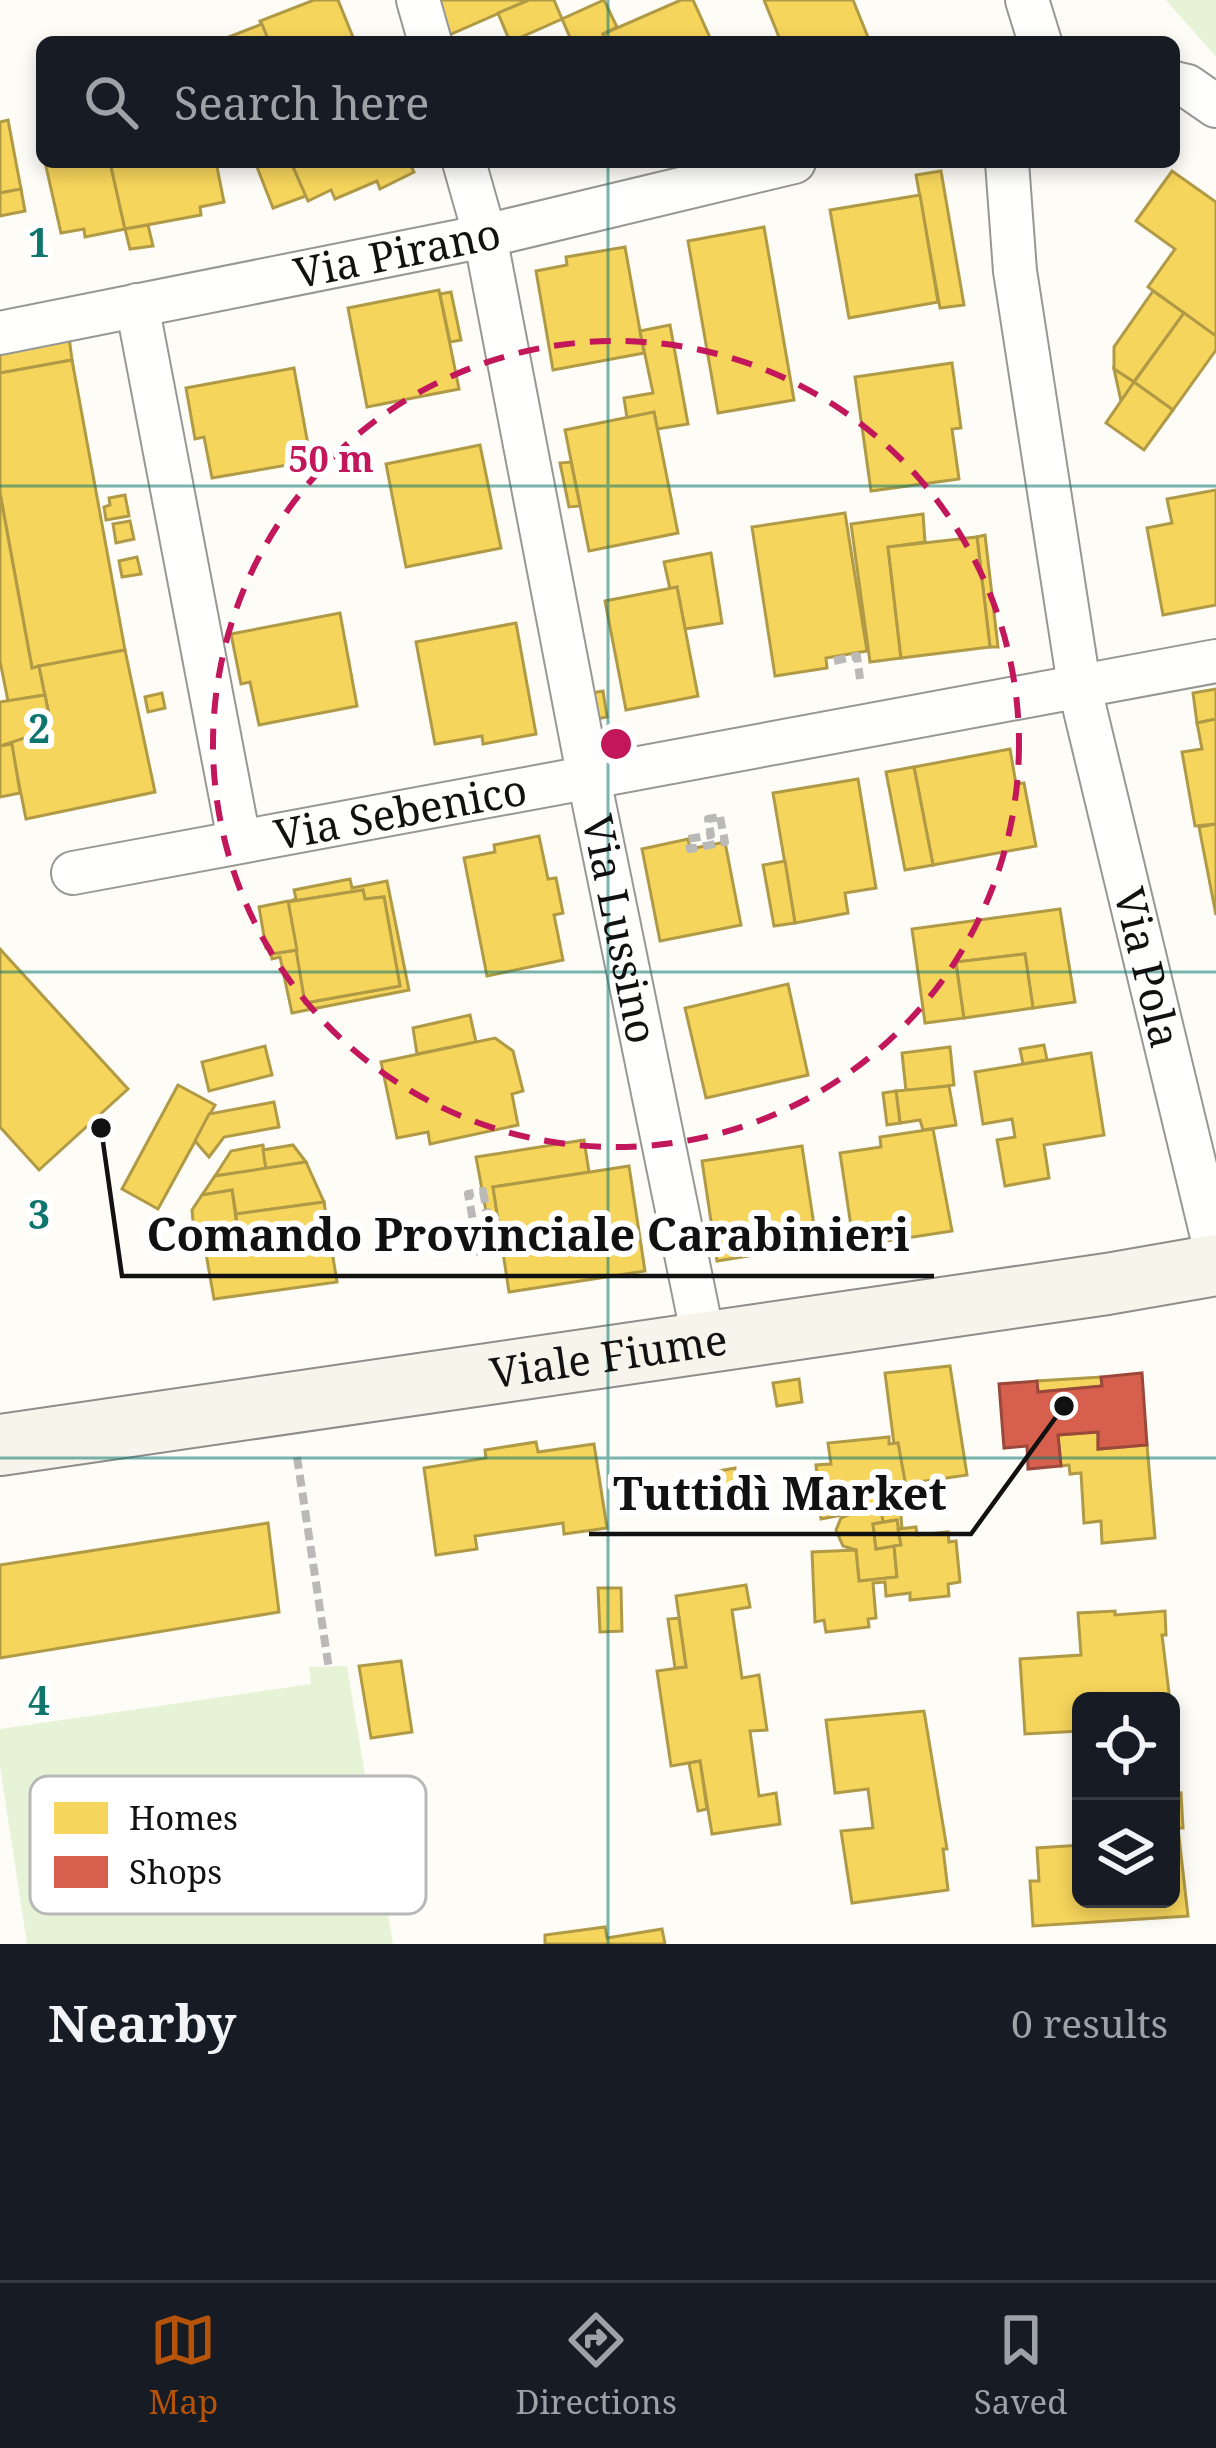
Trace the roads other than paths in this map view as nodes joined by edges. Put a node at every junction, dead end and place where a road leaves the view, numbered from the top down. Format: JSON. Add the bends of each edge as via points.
{"nodes":[{"id":1,"x":418,"y":0,"type":"edge"},
{"id":2,"x":1027,"y":0,"type":"edge"},
{"id":3,"x":428,"y":36,"type":"edge"},
{"id":4,"x":1038,"y":36,"type":"edge"},
{"id":5,"x":1180,"y":84,"type":"edge"},
{"id":6,"x":1216,"y":106,"type":"edge"},
{"id":7,"x":466,"y":168,"type":"edge"},
{"id":8,"x":769,"y":168,"type":"edge"},
{"id":9,"x":1007,"y":168,"type":"edge"},
{"id":10,"x":485,"y":236,"type":"junction"},
{"id":11,"x":137,"y":305,"type":"junction"},
{"id":12,"x":0,"y":333,"type":"edge"},
{"id":13,"x":1216,"y":661,"type":"edge"},
{"id":14,"x":1079,"y":685,"type":"junction"},
{"id":15,"x":589,"y":779,"type":"junction"},
{"id":16,"x":239,"y":840,"type":"junction"},
{"id":17,"x":73,"y":872,"type":"dead end"},
{"id":18,"x":1216,"y":1252,"type":"edge"},
{"id":19,"x":1216,"y":1264,"type":"edge"},
{"id":20,"x":704,"y":1342,"type":"junction"},
{"id":21,"x":0,"y":1445,"type":"edge"}],
"edges":[{"from":1,"to":3,"type":"street"},
{"from":2,"to":4,"type":"street"},
{"from":5,"to":6,"type":"street"},
{"from":7,"to":10,"type":"street","name":"Via Lussino"},
{"from":8,"to":10,"type":"street","name":"Via Pirano"},
{"from":9,"to":14,"type":"street","name":"Via Pola"},
{"from":10,"to":11,"type":"street","name":"Via Pirano"},
{"from":10,"to":15,"type":"street","name":"Via Lussino"},
{"from":11,"to":12,"type":"street","name":"Via Pirano"},
{"from":11,"to":16,"type":"street"},
{"from":13,"to":14,"type":"street"},
{"from":14,"to":15,"type":"street","name":"Via Sebenico"},
{"from":14,"to":18,"type":"street","name":"Via Pola"},
{"from":15,"to":16,"type":"street","name":"Via Sebenico"},
{"from":15,"to":20,"type":"street","name":"Via Lussino"},
{"from":16,"to":17,"type":"street","name":"Via Sebenico"},
{"from":19,"to":20,"type":"street","name":"Viale Fiume"},
{"from":20,"to":21,"type":"street","name":"Viale Fiume"}]}
